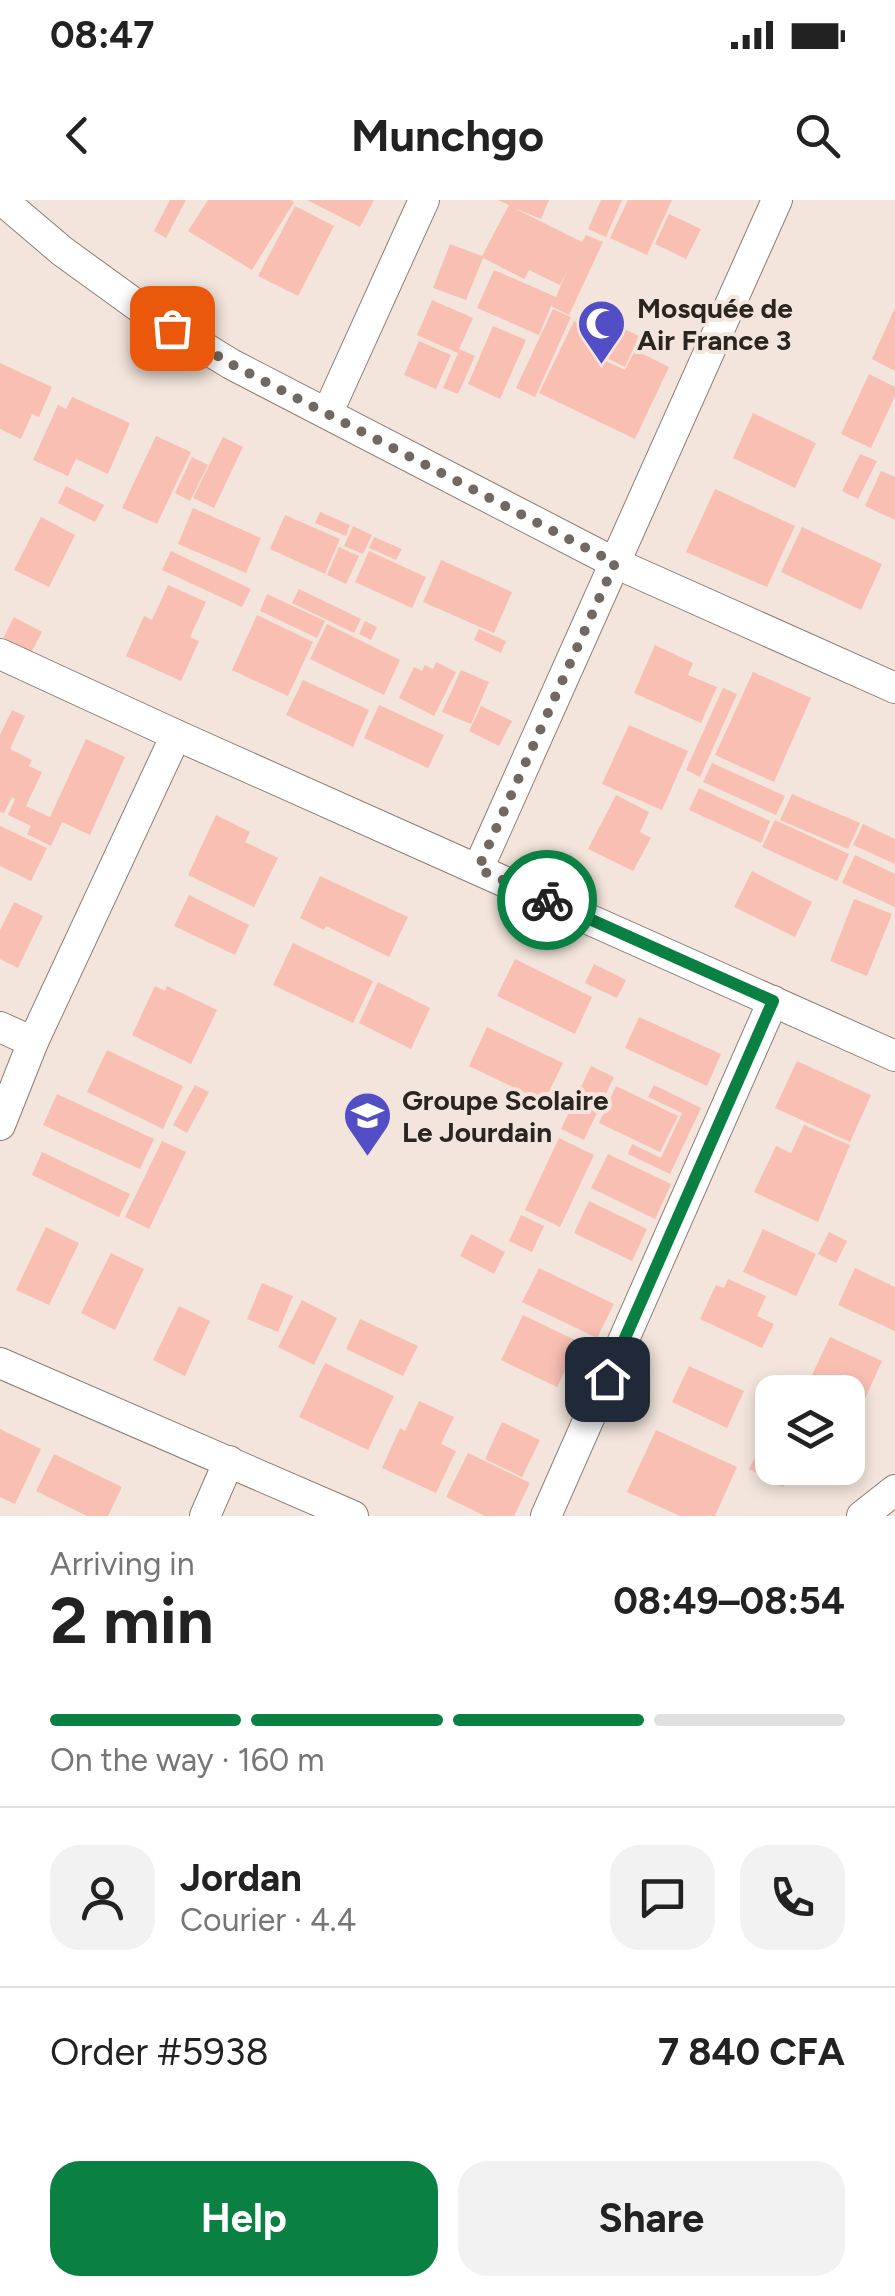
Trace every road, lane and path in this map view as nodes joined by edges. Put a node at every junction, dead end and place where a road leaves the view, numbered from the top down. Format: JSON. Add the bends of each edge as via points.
{"nodes":[{"id":1,"x":2,"y":200,"type":"edge"},
{"id":2,"x":424,"y":200,"type":"edge"},
{"id":3,"x":777,"y":200,"type":"edge"},
{"id":4,"x":328,"y":412,"type":"junction"},
{"id":5,"x":615,"y":563,"type":"junction"},
{"id":6,"x":0,"y":654,"type":"edge"},
{"id":7,"x":895,"y":688,"type":"edge"},
{"id":8,"x":176,"y":735,"type":"junction"},
{"id":9,"x":478,"y":869,"type":"junction"},
{"id":10,"x":773,"y":1001,"type":"junction"},
{"id":11,"x":0,"y":1027,"type":"edge"},
{"id":12,"x":34,"y":1042,"type":"junction"},
{"id":13,"x":895,"y":1056,"type":"edge"},
{"id":14,"x":0,"y":1125,"type":"edge"},
{"id":15,"x":0,"y":1364,"type":"edge"},
{"id":16,"x":229,"y":1461,"type":"junction"},
{"id":17,"x":895,"y":1490,"type":"edge"},
{"id":18,"x":205,"y":1516,"type":"edge"},
{"id":19,"x":354,"y":1516,"type":"edge"},
{"id":20,"x":546,"y":1516,"type":"edge"},
{"id":21,"x":862,"y":1516,"type":"edge"}],
"edges":[{"from":1,"to":4,"type":"street","via":[[142,309]]},
{"from":2,"to":4,"type":"street"},
{"from":3,"to":5,"type":"street"},
{"from":4,"to":5,"type":"street"},
{"from":5,"to":7,"type":"street"},
{"from":5,"to":9,"type":"street"},
{"from":6,"to":8,"type":"street"},
{"from":8,"to":9,"type":"street"},
{"from":8,"to":12,"type":"street"},
{"from":9,"to":10,"type":"street"},
{"from":10,"to":13,"type":"street"},
{"from":10,"to":20,"type":"street"},
{"from":11,"to":12,"type":"street"},
{"from":12,"to":14,"type":"street"},
{"from":15,"to":16,"type":"street"},
{"from":16,"to":18,"type":"street"},
{"from":16,"to":19,"type":"street"},
{"from":17,"to":21,"type":"street"}]}
